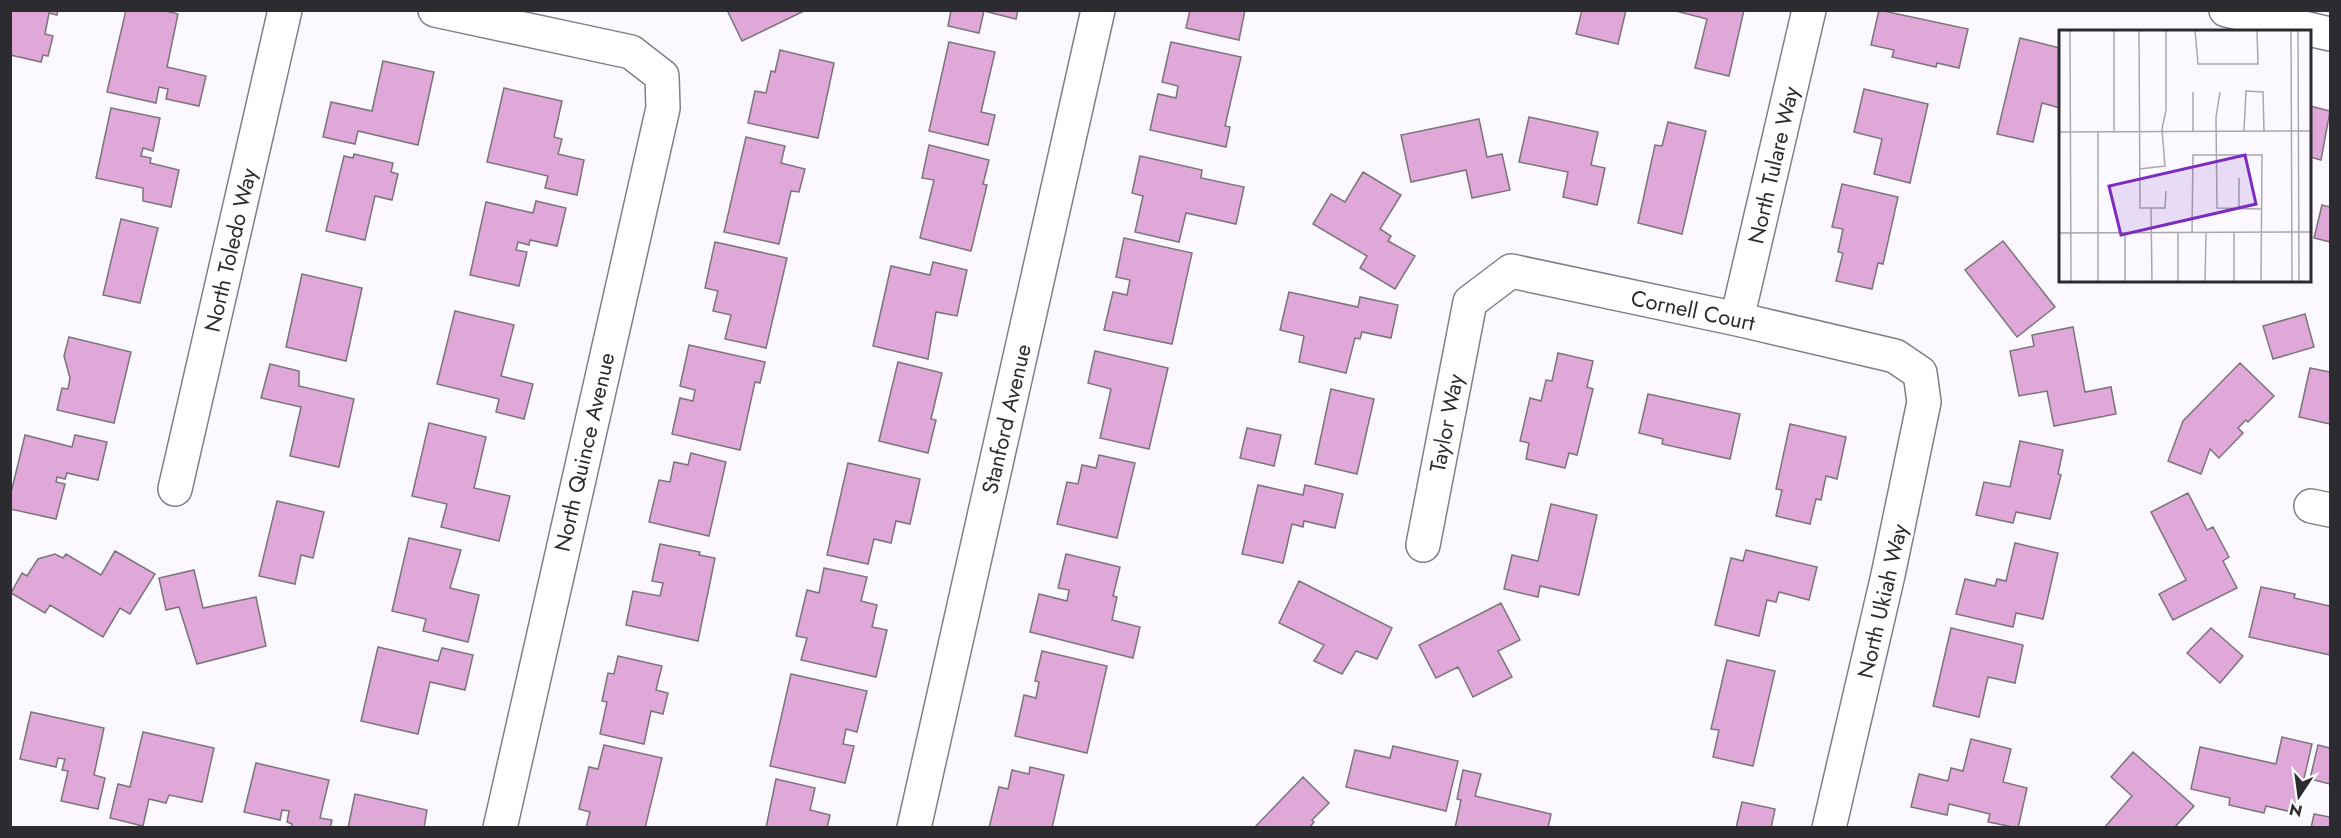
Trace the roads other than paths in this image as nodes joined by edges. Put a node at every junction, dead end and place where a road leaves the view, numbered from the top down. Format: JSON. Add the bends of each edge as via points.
{"nodes":[{"id":1,"x":285,"y":10,"type":"edge"},
{"id":2,"x":435,"y":10,"type":"edge"},
{"id":3,"x":1098,"y":10,"type":"edge"},
{"id":4,"x":1809,"y":10,"type":"edge"},
{"id":5,"x":2226,"y":10,"type":"edge"},
{"id":6,"x":2267,"y":15,"type":"edge"},
{"id":7,"x":2331,"y":34,"type":"edge"},
{"id":8,"x":1470,"y":302,"type":"joint"},
{"id":9,"x":1737,"y":319,"type":"junction"},
{"id":10,"x":1920,"y":373,"type":"joint"},
{"id":11,"x":175,"y":489,"type":"dead end"},
{"id":12,"x":1423,"y":545,"type":"dead end"},
{"id":13,"x":500,"y":828,"type":"edge"},
{"id":14,"x":914,"y":828,"type":"edge"},
{"id":15,"x":1829,"y":828,"type":"edge"}],
"edges":[{"from":1,"to":11,"type":"street","name":"North Toledo Way"},
{"from":2,"to":13,"type":"street","name":"North Quince Avenue","via":[[632,52],[662,76],[663,108]]},
{"from":3,"to":14,"type":"street","name":"Stanford Avenue"},
{"from":4,"to":9,"type":"street","name":"North Tulare Way"},
{"from":5,"to":6,"type":"street"},
{"from":6,"to":7,"type":"street"},
{"from":8,"to":9,"type":"street","name":"Cornell Court","via":[[1511,271]]},
{"from":8,"to":12,"type":"street","name":"Taylor Way"},
{"from":9,"to":10,"type":"street","name":"Cornell Court","via":[[1895,356]]},
{"from":10,"to":15,"type":"street","name":"North Ukiah Way","via":[[1924,402]]}]}
